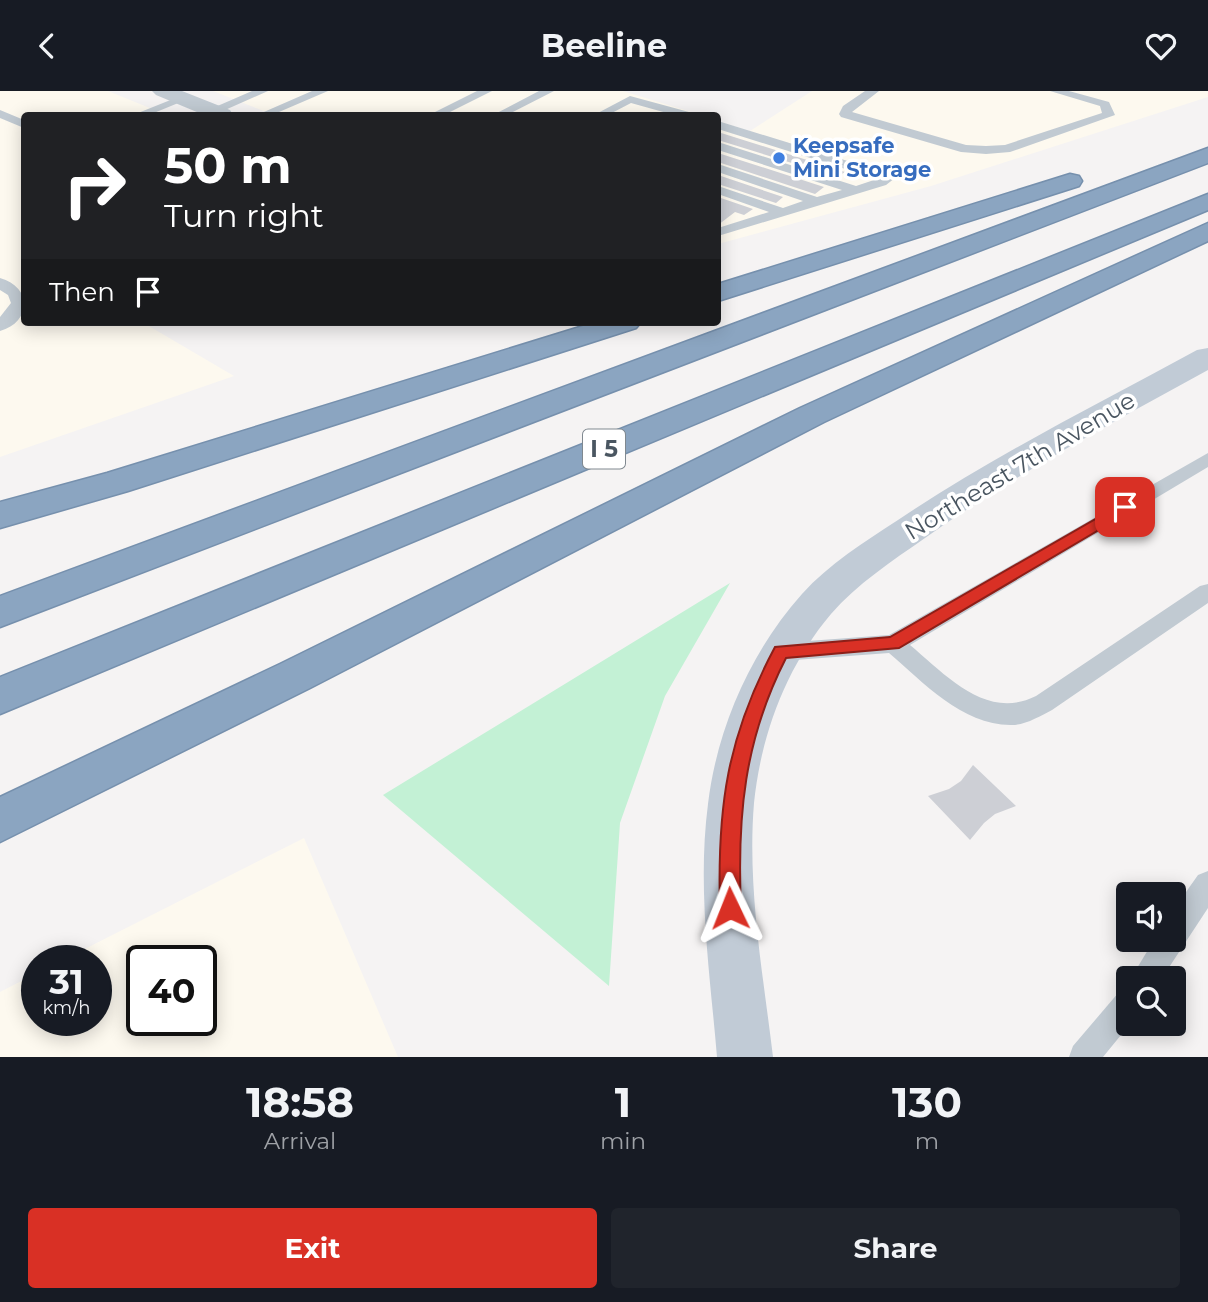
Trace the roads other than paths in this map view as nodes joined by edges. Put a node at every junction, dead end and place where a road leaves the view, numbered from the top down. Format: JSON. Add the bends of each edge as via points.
{"nodes":[{"id":1,"x":262,"y":91,"type":"edge"},
{"id":2,"x":322,"y":91,"type":"edge"},
{"id":3,"x":486,"y":91,"type":"edge"},
{"id":4,"x":548,"y":91,"type":"edge"},
{"id":5,"x":873,"y":91,"type":"edge"},
{"id":6,"x":1056,"y":91,"type":"edge"},
{"id":7,"x":172,"y":95,"type":"edge"},
{"id":8,"x":144,"y":112,"type":"edge"},
{"id":9,"x":214,"y":112,"type":"edge"},
{"id":10,"x":219,"y":112,"type":"edge"},
{"id":11,"x":270,"y":112,"type":"edge"},
{"id":12,"x":441,"y":112,"type":"edge"},
{"id":13,"x":505,"y":112,"type":"edge"},
{"id":14,"x":606,"y":112,"type":"edge"},
{"id":15,"x":672,"y":112,"type":"edge"},
{"id":16,"x":0,"y":114,"type":"edge"},
{"id":17,"x":21,"y":123,"type":"edge"},
{"id":18,"x":721,"y":126,"type":"edge"},
{"id":19,"x":1208,"y":135,"type":"edge"},
{"id":20,"x":721,"y":147,"type":"edge"},
{"id":21,"x":1208,"y":155,"type":"edge"},
{"id":22,"x":721,"y":169,"type":"edge"},
{"id":23,"x":856,"y":190,"type":"junction"},
{"id":24,"x":721,"y":191,"type":"edge"},
{"id":25,"x":1208,"y":201,"type":"edge"},
{"id":26,"x":818,"y":202,"type":"junction"},
{"id":27,"x":782,"y":212,"type":"junction"},
{"id":28,"x":721,"y":229,"type":"edge"},
{"id":29,"x":1208,"y":231,"type":"edge"},
{"id":30,"x":0,"y":283,"type":"edge"},
{"id":31,"x":721,"y":292,"type":"edge"},
{"id":32,"x":0,"y":326,"type":"edge"},
{"id":33,"x":613,"y":326,"type":"edge"},
{"id":34,"x":1208,"y":357,"type":"edge"},
{"id":35,"x":1208,"y":459,"type":"edge"},
{"id":36,"x":0,"y":515,"type":"edge"},
{"id":37,"x":1208,"y":592,"type":"edge"},
{"id":38,"x":0,"y":612,"type":"edge"},
{"id":39,"x":893,"y":644,"type":"junction"},
{"id":40,"x":781,"y":652,"type":"junction"},
{"id":41,"x":0,"y":696,"type":"edge"},
{"id":42,"x":0,"y":820,"type":"edge"},
{"id":43,"x":1208,"y":884,"type":"edge"},
{"id":44,"x":1186,"y":917,"type":"edge"},
{"id":45,"x":1116,"y":1018,"type":"edge"},
{"id":46,"x":745,"y":1057,"type":"edge"},
{"id":47,"x":1084,"y":1057,"type":"edge"}],
"edges":[{"from":1,"to":10,"type":"lane"},
{"from":2,"to":11,"type":"lane"},
{"from":3,"to":12,"type":"lane"},
{"from":4,"to":13,"type":"lane"},
{"from":5,"to":6,"type":"lane","via":[[845,114],[965,149],[986,150],[1006,149],[1109,115],[1105,104]]},
{"from":7,"to":8,"type":"lane"},
{"from":7,"to":9,"type":"street"},
{"from":14,"to":15,"type":"lane","via":[[630,99]]},
{"from":16,"to":17,"type":"lane"},
{"from":18,"to":23,"type":"lane","via":[[888,178]]},
{"from":19,"to":31,"type":"highway"},
{"from":20,"to":23,"type":"lane"},
{"from":21,"to":38,"type":"highway","number":"I 5"},
{"from":22,"to":26,"type":"lane"},
{"from":23,"to":26,"type":"lane"},
{"from":24,"to":27,"type":"lane"},
{"from":25,"to":41,"type":"highway","number":"I 5"},
{"from":26,"to":27,"type":"lane"},
{"from":27,"to":28,"type":"lane"},
{"from":29,"to":42,"type":"highway","via":[[812,415]]},
{"from":30,"to":32,"type":"lane","via":[[15,293],[19,303]]},
{"from":33,"to":36,"type":"highway","via":[[116,483]]},
{"from":34,"to":40,"type":"street","name":"Northeast 7th Avenue","via":[[1002,471],[913,527],[834,586]]},
{"from":35,"to":39,"type":"lane"},
{"from":37,"to":39,"type":"lane","via":[[1044,703],[1013,715],[976,707]]},
{"from":39,"to":40,"type":"lane"},
{"from":40,"to":46,"type":"street","name":"Northeast 7th Avenue","via":[[760,691],[732,802],[730,908]]},
{"from":43,"to":44,"type":"lane"},
{"from":45,"to":47,"type":"lane"}]}
